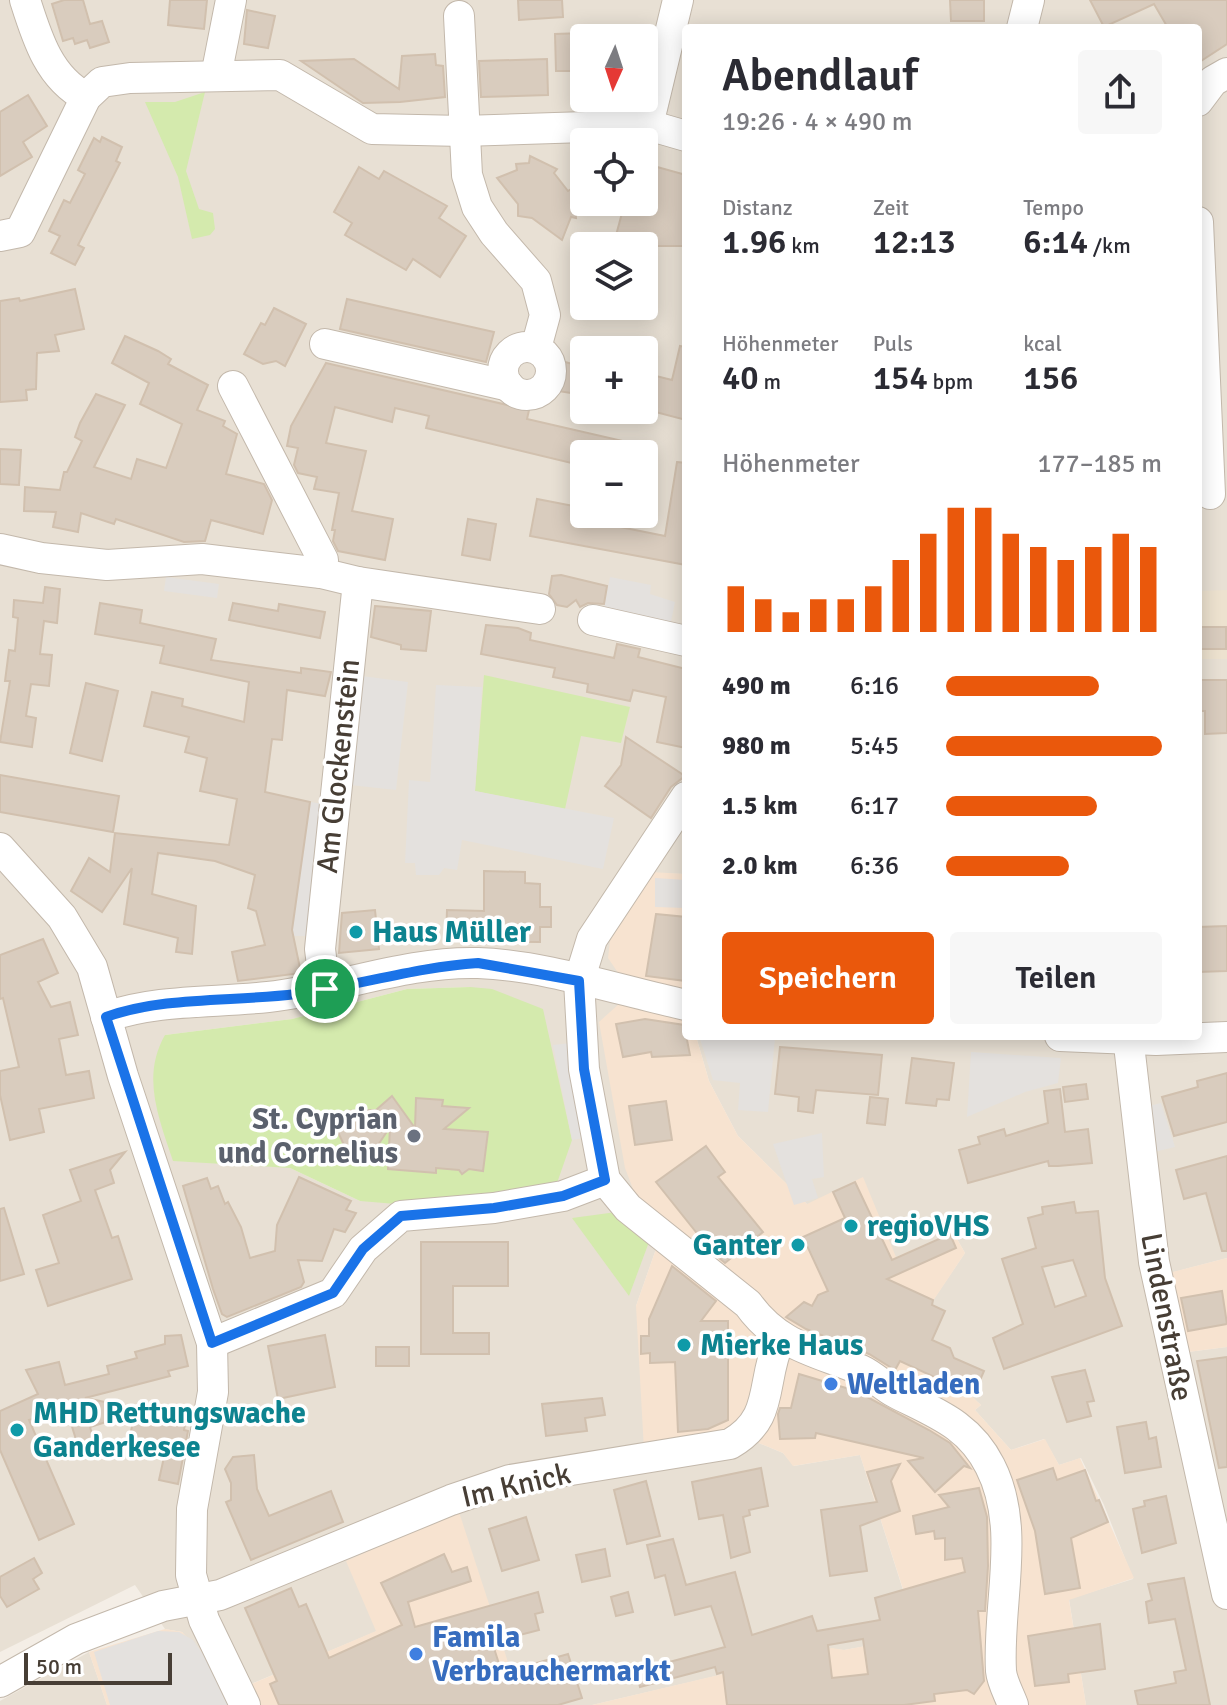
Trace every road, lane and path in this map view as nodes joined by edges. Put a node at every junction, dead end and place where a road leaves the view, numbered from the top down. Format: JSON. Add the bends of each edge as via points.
{"nodes":[{"id":1,"x":25,"y":0,"type":"edge"},
{"id":2,"x":231,"y":0,"type":"edge"},
{"id":3,"x":678,"y":0,"type":"edge"},
{"id":4,"x":1029,"y":0,"type":"edge"},
{"id":5,"x":459,"y":16,"type":"dead end"},
{"id":6,"x":1023,"y":24,"type":"edge"},
{"id":7,"x":1227,"y":73,"type":"edge"},
{"id":8,"x":216,"y":76,"type":"junction"},
{"id":9,"x":1202,"y":96,"type":"edge"},
{"id":10,"x":86,"y":97,"type":"junction"},
{"id":11,"x":648,"y":125,"type":"junction"},
{"id":12,"x":463,"y":131,"type":"junction"},
{"id":13,"x":682,"y":135,"type":"edge"},
{"id":14,"x":0,"y":236,"type":"edge"},
{"id":15,"x":1202,"y":299,"type":"edge"},
{"id":16,"x":325,"y":344,"type":"dead end"},
{"id":17,"x":233,"y":386,"type":"dead end"},
{"id":18,"x":1212,"y":493,"type":"edge"},
{"id":19,"x":0,"y":549,"type":"edge"},
{"id":20,"x":321,"y":573,"type":"junction"},
{"id":21,"x":358,"y":582,"type":"junction"},
{"id":22,"x":540,"y":609,"type":"dead end"},
{"id":23,"x":593,"y":620,"type":"dead end"},
{"id":24,"x":682,"y":640,"type":"edge"},
{"id":25,"x":682,"y":803,"type":"edge"},
{"id":26,"x":0,"y":848,"type":"edge"},
{"id":27,"x":579,"y":981,"type":"junction"},
{"id":28,"x":325,"y":989,"type":"junction"},
{"id":29,"x":682,"y":1004,"type":"edge"},
{"id":30,"x":106,"y":1017,"type":"junction"},
{"id":31,"x":1202,"y":1037,"type":"edge"},
{"id":32,"x":1227,"y":1037,"type":"edge"},
{"id":33,"x":1128,"y":1040,"type":"edge"},
{"id":34,"x":605,"y":1180,"type":"junction"},
{"id":35,"x":780,"y":1339,"type":"junction"},
{"id":36,"x":212,"y":1343,"type":"junction"},
{"id":37,"x":1227,"y":1594,"type":"edge"},
{"id":38,"x":196,"y":1599,"type":"junction"},
{"id":39,"x":0,"y":1682,"type":"edge"},
{"id":40,"x":245,"y":1705,"type":"edge"},
{"id":41,"x":1013,"y":1705,"type":"edge"}],
"edges":[{"from":1,"to":10,"type":"street","via":[[53,67],[68,87]]},
{"from":2,"to":8,"type":"street"},
{"from":3,"to":11,"type":"street"},
{"from":4,"to":6,"type":"street"},
{"from":5,"to":12,"type":"street"},
{"from":7,"to":9,"type":"street"},
{"from":8,"to":10,"type":"street","via":[[102,82]]},
{"from":8,"to":12,"type":"street","via":[[280,75],[372,129]]},
{"from":10,"to":14,"type":"street","via":[[20,232]]},
{"from":11,"to":12,"type":"street"},
{"from":11,"to":13,"type":"street"},
{"from":12,"to":16,"type":"street","via":[[467,175],[477,207],[536,281],[544,303],[536,348],[551,365],[549,381],[530,394]]},
{"from":15,"to":18,"type":"street"},
{"from":17,"to":20,"type":"street","via":[[323,560]]},
{"from":19,"to":20,"type":"street","via":[[107,565],[202,559]]},
{"from":20,"to":21,"type":"street"},
{"from":21,"to":22,"type":"street"},
{"from":21,"to":28,"type":"street","name":"Am Glockenstein","via":[[320,949]]},
{"from":23,"to":24,"type":"street"},
{"from":25,"to":27,"type":"street","via":[[592,939]]},
{"from":26,"to":30,"type":"street","via":[[62,917],[92,967]]},
{"from":27,"to":28,"type":"street","via":[[478,963],[435,966]]},
{"from":27,"to":29,"type":"street"},
{"from":27,"to":34,"type":"street","via":[[584,1069]]},
{"from":28,"to":30,"type":"street","via":[[144,1006]]},
{"from":30,"to":36,"type":"street"},
{"from":31,"to":32,"type":"street"},
{"from":33,"to":37,"type":"street","name":"Lindenstraße","via":[[1154,1262]]},
{"from":34,"to":35,"type":"street","via":[[628,1208],[748,1304]]},
{"from":34,"to":36,"type":"street","via":[[563,1196],[401,1216],[363,1249],[333,1293]]},
{"from":35,"to":38,"type":"street","name":"Im Knick","via":[[770,1361],[762,1415],[750,1433],[730,1444],[510,1480],[220,1595]]},
{"from":35,"to":41,"type":"street","via":[[866,1372],[962,1427],[977,1445],[990,1466],[1004,1512],[1001,1674]]},
{"from":36,"to":38,"type":"street","via":[[213,1392],[190,1540]]},
{"from":38,"to":39,"type":"street","name":"Im Knick","via":[[76,1639]]},
{"from":38,"to":40,"type":"street"}]}
